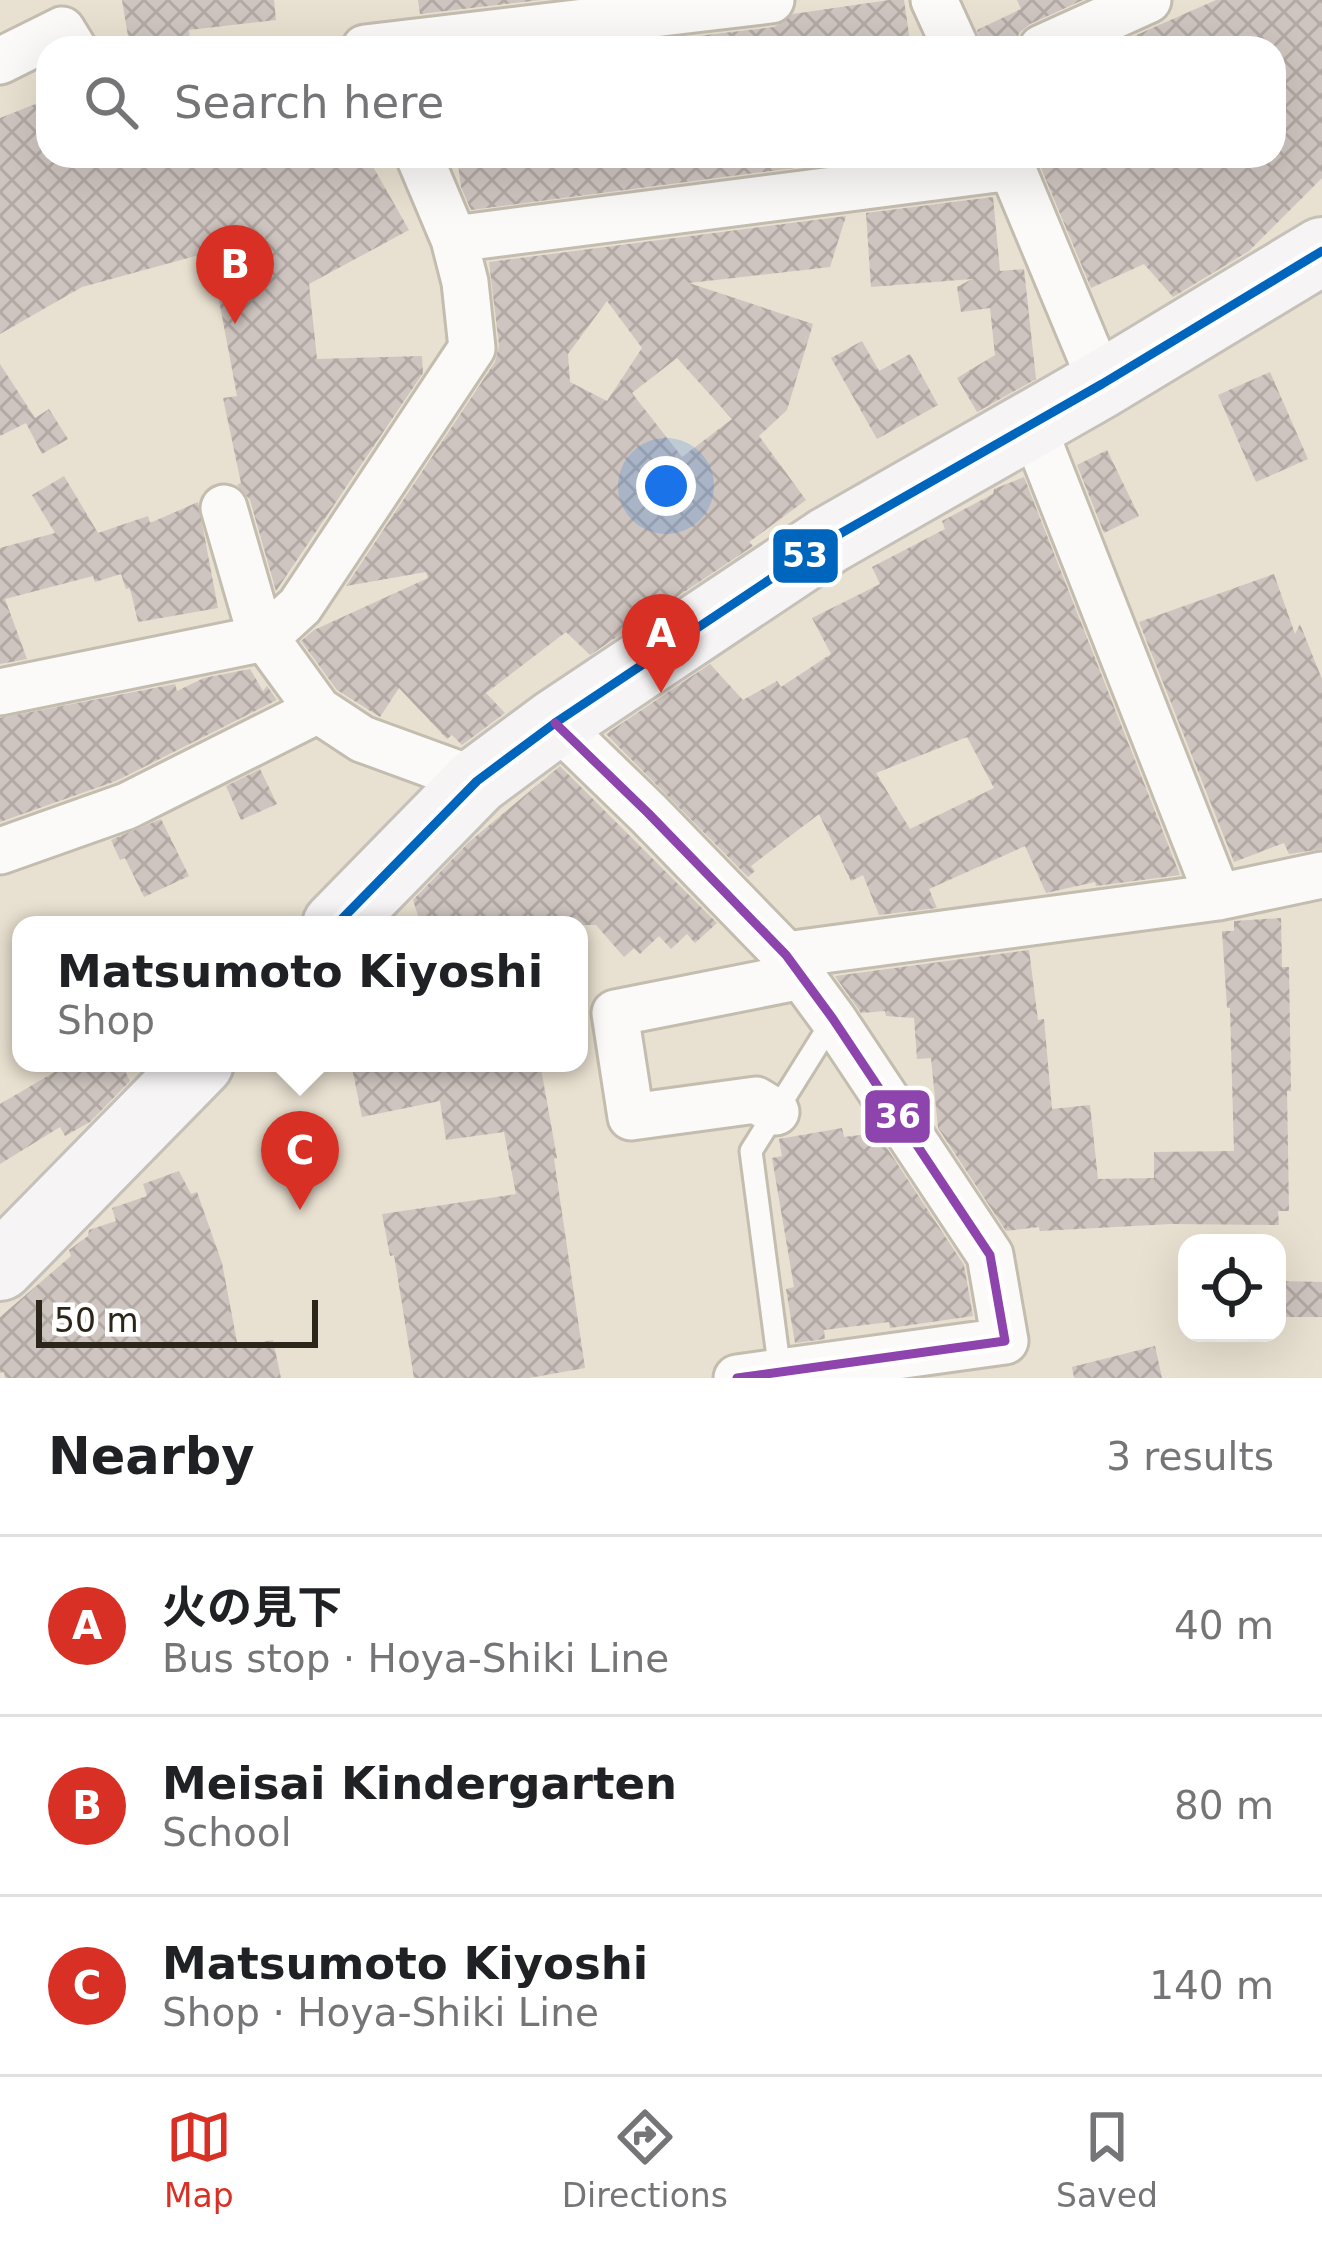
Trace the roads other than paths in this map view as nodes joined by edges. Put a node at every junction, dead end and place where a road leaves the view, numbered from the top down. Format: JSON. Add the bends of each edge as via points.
{"nodes":[{"id":1,"x":771,"y":0,"type":"edge"},
{"id":2,"x":934,"y":0,"type":"edge"},
{"id":3,"x":1148,"y":0,"type":"edge"},
{"id":4,"x":472,"y":36,"type":"edge"},
{"id":5,"x":950,"y":36,"type":"edge"},
{"id":6,"x":1068,"y":36,"type":"edge"},
{"id":7,"x":36,"y":43,"type":"edge"},
{"id":8,"x":0,"y":61,"type":"edge"},
{"id":9,"x":424,"y":168,"type":"edge"},
{"id":10,"x":966,"y":168,"type":"edge"},
{"id":11,"x":1012,"y":168,"type":"edge"},
{"id":12,"x":454,"y":239,"type":"junction"},
{"id":13,"x":1322,"y":250,"type":"edge"},
{"id":14,"x":1102,"y":384,"type":"junction"},
{"id":15,"x":1031,"y":422,"type":"junction"},
{"id":16,"x":224,"y":508,"type":"dead end"},
{"id":17,"x":266,"y":638,"type":"junction"},
{"id":18,"x":0,"y":692,"type":"edge"},
{"id":19,"x":318,"y":710,"type":"junction"},
{"id":20,"x":554,"y":723,"type":"junction"},
{"id":21,"x":477,"y":781,"type":"junction"},
{"id":22,"x":0,"y":851,"type":"edge"},
{"id":23,"x":1322,"y":875,"type":"edge"},
{"id":24,"x":1218,"y":898,"type":"junction"},
{"id":25,"x":344,"y":916,"type":"edge"},
{"id":26,"x":794,"y":966,"type":"junction"},
{"id":27,"x":833,"y":1019,"type":"junction"},
{"id":28,"x":191,"y":1072,"type":"edge"},
{"id":29,"x":776,"y":1112,"type":"junction"},
{"id":30,"x":0,"y":1267,"type":"edge"},
{"id":31,"x":1008,"y":1360,"type":"edge"},
{"id":32,"x":758,"y":1375,"type":"edge"}],
"edges":[{"from":1,"to":4,"type":"street"},
{"from":2,"to":5,"type":"street"},
{"from":3,"to":6,"type":"street"},
{"from":7,"to":8,"type":"street"},
{"from":9,"to":12,"type":"street"},
{"from":10,"to":12,"type":"street"},
{"from":11,"to":14,"type":"street"},
{"from":12,"to":17,"type":"street","via":[[472,348],[300,605]]},
{"from":13,"to":14,"type":"main road"},
{"from":14,"to":15,"type":"main road"},
{"from":15,"to":20,"type":"main road","via":[[829,540]]},
{"from":15,"to":24,"type":"street"},
{"from":16,"to":17,"type":"street"},
{"from":17,"to":18,"type":"street"},
{"from":17,"to":19,"type":"street"},
{"from":19,"to":21,"type":"street","via":[[362,739]]},
{"from":19,"to":22,"type":"street","via":[[127,806]]},
{"from":20,"to":21,"type":"main road"},
{"from":20,"to":26,"type":"street"},
{"from":21,"to":25,"type":"main road"},
{"from":23,"to":24,"type":"street"},
{"from":24,"to":26,"type":"street"},
{"from":26,"to":27,"type":"street"},
{"from":26,"to":29,"type":"street","via":[[615,1013],[631,1117],[756,1100]]},
{"from":27,"to":29,"type":"lane"},
{"from":27,"to":31,"type":"street","via":[[990,1256]]},
{"from":28,"to":30,"type":"main road"},
{"from":29,"to":32,"type":"lane","via":[[751,1151]]},
{"from":31,"to":32,"type":"street"}]}
